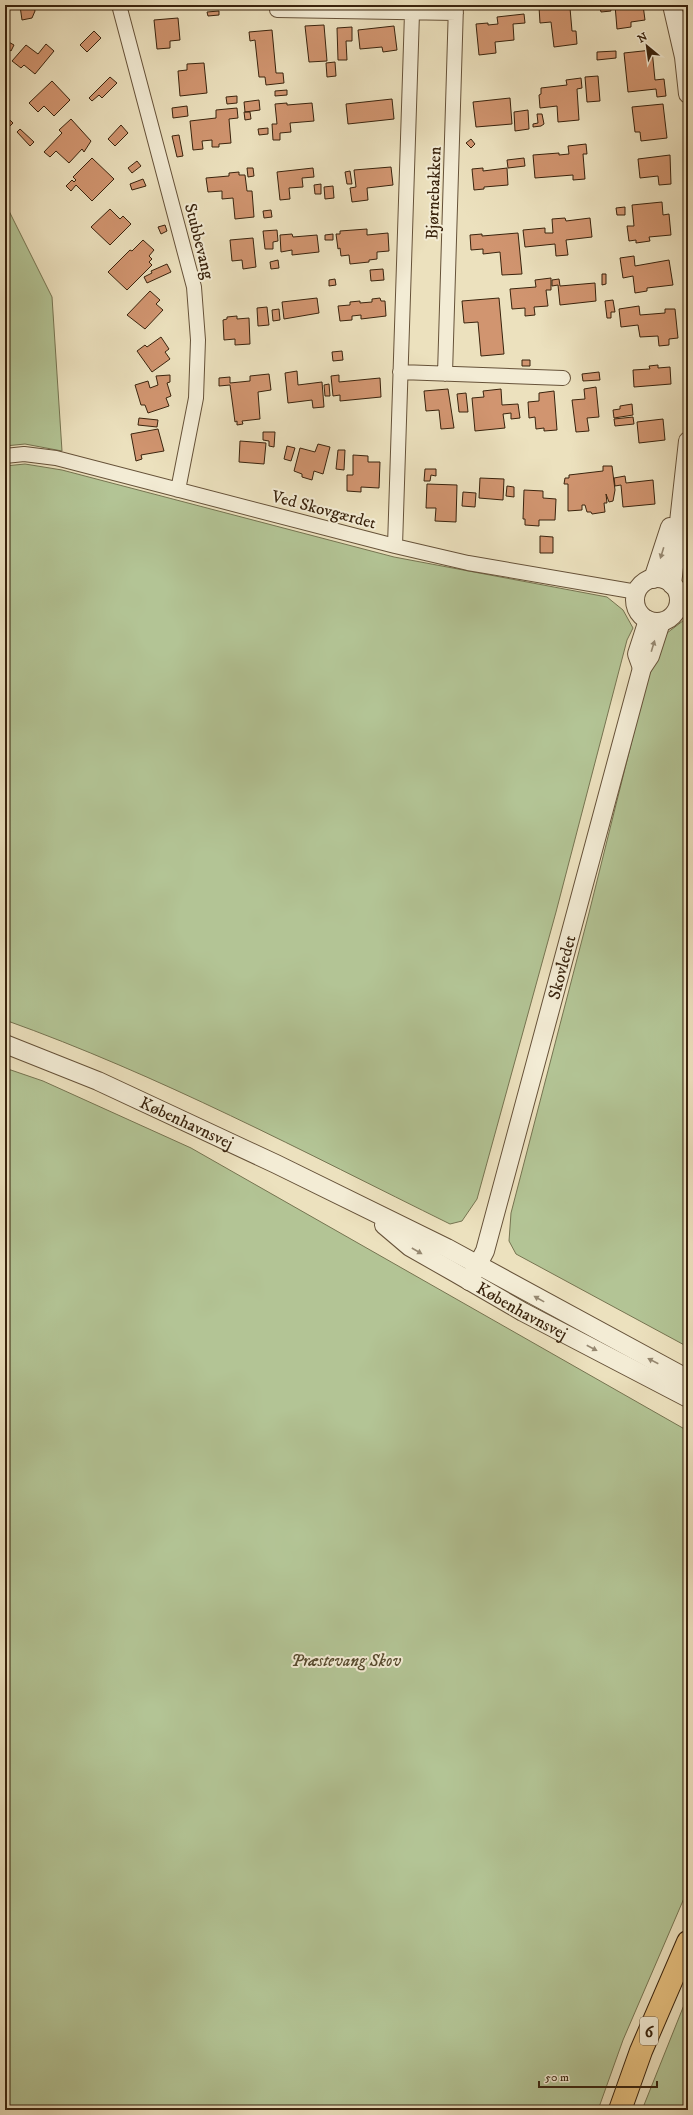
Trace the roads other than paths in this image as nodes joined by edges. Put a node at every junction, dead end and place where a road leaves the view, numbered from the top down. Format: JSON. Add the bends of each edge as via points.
{"nodes":[{"id":1,"x":120,"y":5,"type":"edge"},
{"id":2,"x":672,"y":5,"type":"edge"},
{"id":3,"x":456,"y":9,"type":"edge"},
{"id":4,"x":277,"y":10,"type":"dead end"},
{"id":5,"x":412,"y":13,"type":"junction"},
{"id":6,"x":688,"y":94,"type":"edge"},
{"id":7,"x":400,"y":372,"type":"junction"},
{"id":8,"x":445,"y":374,"type":"junction"},
{"id":9,"x":564,"y":378,"type":"dead end"},
{"id":10,"x":688,"y":441,"type":"edge"},
{"id":11,"x":5,"y":456,"type":"edge"},
{"id":12,"x":178,"y":490,"type":"junction"},
{"id":13,"x":681,"y":504,"type":"junction"},
{"id":14,"x":395,"y":546,"type":"junction"},
{"id":15,"x":654,"y":579,"type":"junction"},
{"id":16,"x":672,"y":585,"type":"junction"},
{"id":17,"x":637,"y":592,"type":"junction"},
{"id":18,"x":683,"y":603,"type":"edge"},
{"id":19,"x":654,"y":621,"type":"junction"},
{"id":20,"x":5,"y":1044,"type":"edge"},
{"id":21,"x":474,"y":1273,"type":"junction"},
{"id":22,"x":688,"y":1379,"type":"edge"},
{"id":23,"x":688,"y":1398,"type":"edge"},
{"id":24,"x":688,"y":1942,"type":"edge"},
{"id":25,"x":620,"y":2110,"type":"edge"}],
"edges":[{"from":1,"to":12,"type":"street","name":"Stubbevang","via":[[194,287],[198,340],[196,398]]},
{"from":2,"to":6,"type":"street","via":[[684,57]]},
{"from":3,"to":5,"type":"street","name":"Bjørnebakken"},
{"from":3,"to":8,"type":"street","name":"Bjørnebakken"},
{"from":4,"to":5,"type":"street","name":"Bjørnebakken"},
{"from":5,"to":7,"type":"street","name":"Bjørnebakken"},
{"from":7,"to":8,"type":"street"},
{"from":7,"to":14,"type":"street","name":"Bjørnebakken"},
{"from":8,"to":9,"type":"street"},
{"from":10,"to":13,"type":"street"},
{"from":11,"to":12,"type":"street","name":"Ved Skovgærdet","via":[[24,454],[56,458]]},
{"from":12,"to":14,"type":"street","name":"Ved Skovgærdet"},
{"from":13,"to":15,"type":"street","one_way":true,"via":[[670,526]]},
{"from":13,"to":16,"type":"street"},
{"from":14,"to":17,"type":"street","name":"Ved Skovgærdet","via":[[468,563]]},
{"from":15,"to":16,"type":"street","via":[[662,579]]},
{"from":15,"to":17,"type":"street","via":[[645,582]]},
{"from":16,"to":18,"type":"street"},
{"from":17,"to":19,"type":"street","via":[[636,608],[640,615]]},
{"from":18,"to":19,"type":"street","via":[[674,614]]},
{"from":19,"to":21,"type":"street","name":"Skovledet","via":[[650,656],[642,668],[485,1250]]},
{"from":20,"to":21,"type":"street","name":"Københavnsvej","via":[[105,1084],[276,1164],[366,1209]]},
{"from":22,"to":21,"type":"street","name":"Københavnsvej","one_way":true},
{"from":21,"to":23,"type":"street","name":"Københavnsvej","one_way":true,"via":[[523,1312]]},
{"from":24,"to":25,"type":"main road","number":"6","via":[[641,2052]]}]}
